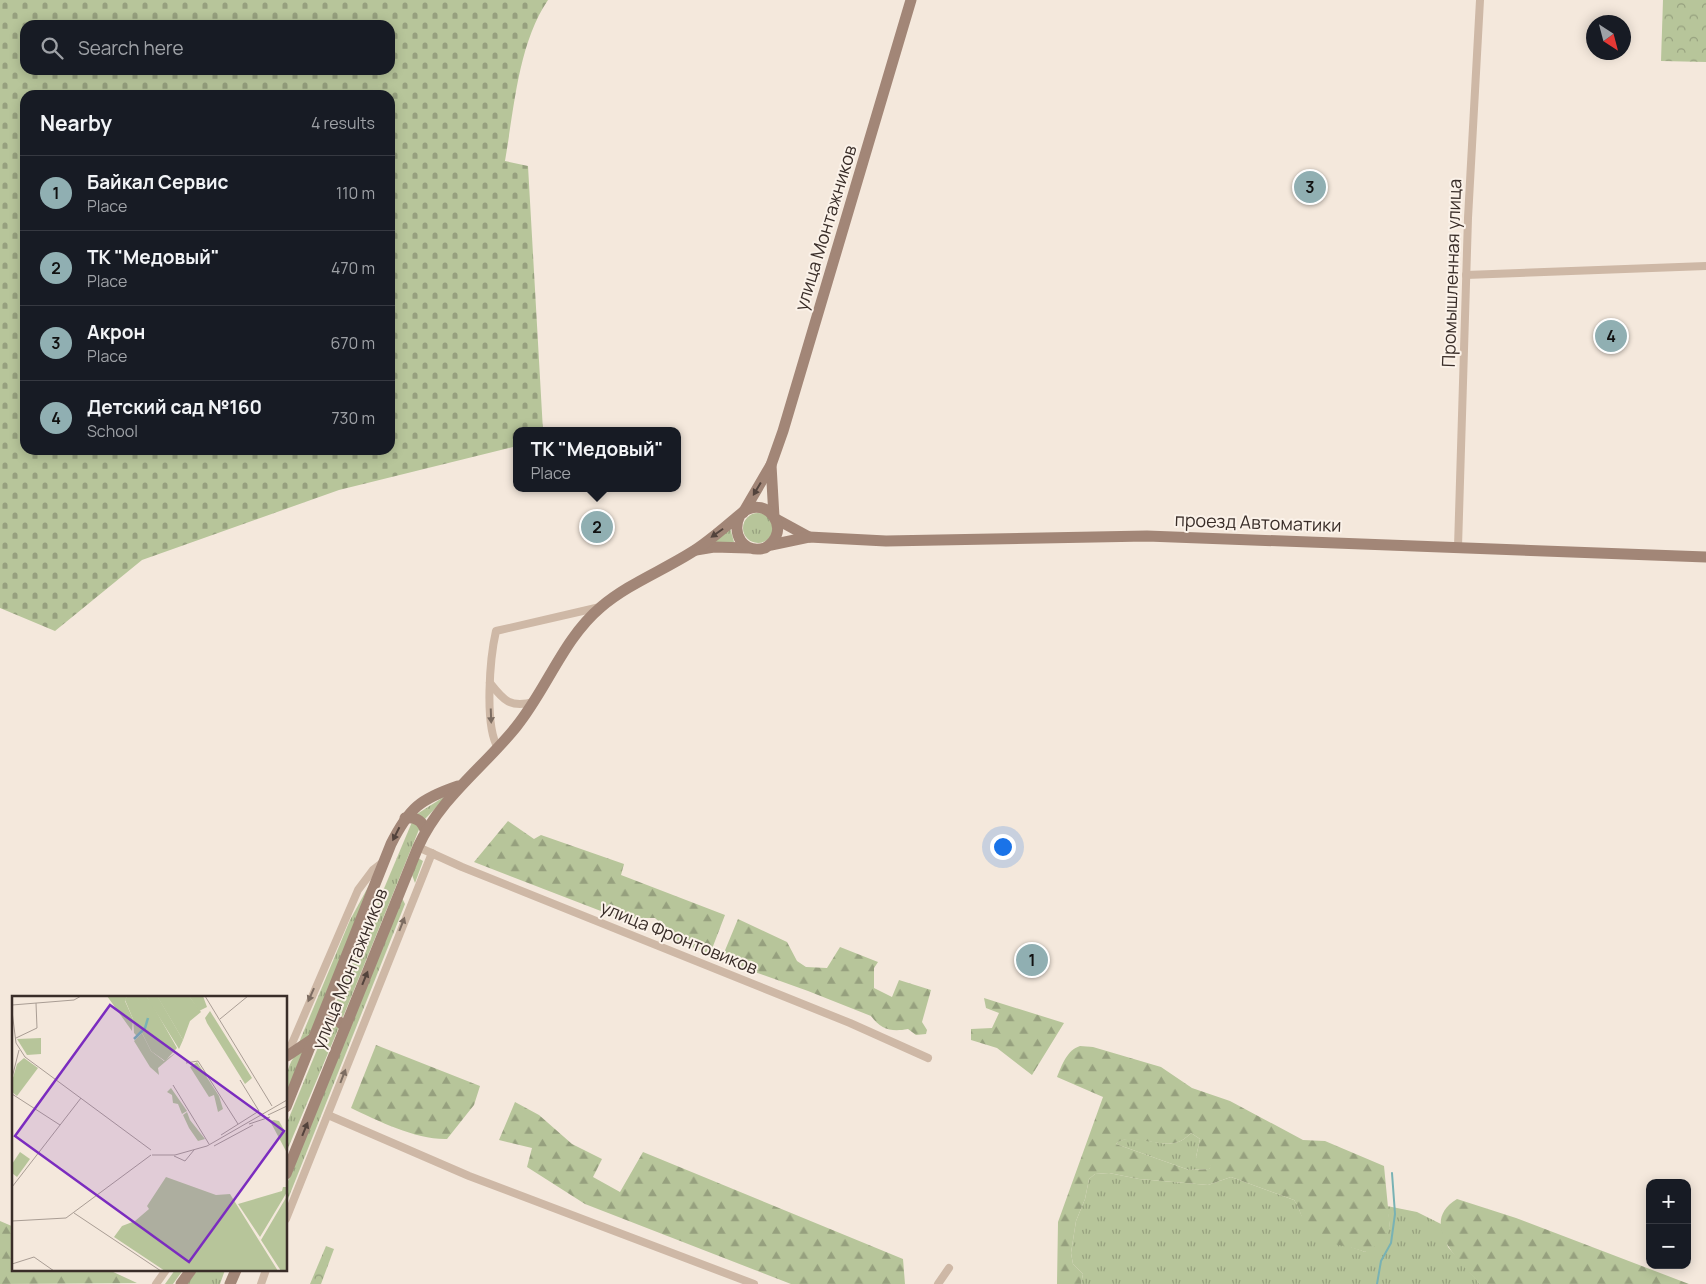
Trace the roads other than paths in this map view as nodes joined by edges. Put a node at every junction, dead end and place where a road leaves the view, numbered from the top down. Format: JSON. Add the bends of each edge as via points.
{"nodes":[{"id":1,"x":911,"y":0,"type":"edge"},
{"id":2,"x":1480,"y":0,"type":"edge"},
{"id":3,"x":1706,"y":266,"type":"edge"},
{"id":4,"x":1466,"y":275,"type":"junction"},
{"id":5,"x":771,"y":465,"type":"junction"},
{"id":6,"x":742,"y":514,"type":"junction"},
{"id":7,"x":775,"y":518,"type":"junction"},
{"id":8,"x":808,"y":537,"type":"junction"},
{"id":9,"x":770,"y":545,"type":"junction"},
{"id":10,"x":1458,"y":547,"type":"junction"},
{"id":11,"x":748,"y":548,"type":"junction"},
{"id":12,"x":694,"y":551,"type":"junction"},
{"id":13,"x":1706,"y":557,"type":"edge"},
{"id":14,"x":600,"y":607,"type":"junction"},
{"id":15,"x":490,"y":683,"type":"junction"},
{"id":16,"x":535,"y":702,"type":"junction"},
{"id":17,"x":498,"y":748,"type":"junction"},
{"id":18,"x":460,"y":785,"type":"junction"},
{"id":19,"x":405,"y":818,"type":"junction"},
{"id":20,"x":425,"y":830,"type":"junction"},
{"id":21,"x":418,"y":847,"type":"junction"},
{"id":22,"x":432,"y":853,"type":"junction"},
{"id":23,"x":384,"y":862,"type":"junction"},
{"id":24,"x":404,"y":881,"type":"junction"},
{"id":25,"x":413,"y":897,"type":"junction"},
{"id":26,"x":323,"y":1018,"type":"junction"},
{"id":27,"x":345,"y":1027,"type":"junction"},
{"id":28,"x":314,"y":1038,"type":"junction"},
{"id":29,"x":288,"y":1052,"type":"edge"},
{"id":30,"x":288,"y":1056,"type":"edge"},
{"id":31,"x":928,"y":1058,"type":"dead end"},
{"id":32,"x":288,"y":1102,"type":"edge"},
{"id":33,"x":328,"y":1116,"type":"junction"},
{"id":34,"x":288,"y":1169,"type":"edge"},
{"id":35,"x":288,"y":1214,"type":"edge"},
{"id":36,"x":949,"y":1268,"type":"dead end"},
{"id":37,"x":165,"y":1272,"type":"edge"},
{"id":38,"x":190,"y":1272,"type":"edge"},
{"id":39,"x":235,"y":1272,"type":"edge"},
{"id":40,"x":265,"y":1272,"type":"edge"},
{"id":41,"x":156,"y":1284,"type":"edge"},
{"id":42,"x":181,"y":1284,"type":"edge"},
{"id":43,"x":230,"y":1284,"type":"edge"},
{"id":44,"x":260,"y":1284,"type":"edge"},
{"id":45,"x":754,"y":1284,"type":"edge"},
{"id":46,"x":938,"y":1284,"type":"edge"}],
"edges":[{"from":1,"to":5,"type":"main road","name":"улица Монтажников"},
{"from":2,"to":4,"type":"street","name":"Промышленная улица"},
{"from":3,"to":4,"type":"street"},
{"from":4,"to":10,"type":"street","name":"Промышленная улица"},
{"from":5,"to":6,"type":"main road","name":"улица Монтажников","one_way":true},
{"from":5,"to":7,"type":"main road","name":"улица Монтажников"},
{"from":6,"to":7,"type":"main road","via":[[756,507],[763,508]]},
{"from":6,"to":11,"type":"main road","via":[[736,524],[736,533]]},
{"from":6,"to":12,"type":"main road","name":"улица Монтажников","one_way":true},
{"from":7,"to":8,"type":"main road","name":"проезд Автоматики"},
{"from":7,"to":9,"type":"main road","via":[[778,533]]},
{"from":8,"to":9,"type":"main road","name":"проезд Автоматики"},
{"from":8,"to":10,"type":"main road","name":"проезд Автоматики","via":[[886,541],[1213,537]]},
{"from":9,"to":11,"type":"main road","via":[[760,550]]},
{"from":10,"to":13,"type":"main road","name":"проезд Автоматики"},
{"from":11,"to":12,"type":"main road","name":"улица Монтажников","via":[[714,546]]},
{"from":12,"to":14,"type":"main road","name":"улица Монтажников"},
{"from":14,"to":15,"type":"street","via":[[496,631]]},
{"from":14,"to":16,"type":"main road","name":"улица Монтажников","via":[[572,639]]},
{"from":15,"to":16,"type":"street","via":[[506,701],[520,705]]},
{"from":15,"to":17,"type":"street","one_way":true,"via":[[492,734]]},
{"from":16,"to":17,"type":"main road","name":"улица Монтажников"},
{"from":17,"to":18,"type":"main road","name":"улица Монтажников"},
{"from":18,"to":19,"type":"main road","name":"улица Монтажников","via":[[422,801]]},
{"from":18,"to":20,"type":"main road","name":"улица Монтажников"},
{"from":19,"to":20,"type":"main road","via":[[419,820]]},
{"from":19,"to":23,"type":"main road","name":"улица Монтажников","one_way":true},
{"from":20,"to":21,"type":"main road","name":"улица Монтажников"},
{"from":21,"to":22,"type":"street","name":"улица Фронтовиков"},
{"from":21,"to":24,"type":"main road","name":"улица Монтажников"},
{"from":22,"to":25,"type":"street"},
{"from":22,"to":31,"type":"street","name":"улица Фронтовиков","via":[[850,1023]]},
{"from":23,"to":26,"type":"main road","name":"улица Монтажников"},
{"from":23,"to":29,"type":"street","one_way":true,"via":[[373,870],[358,890]]},
{"from":24,"to":25,"type":"street"},
{"from":27,"to":24,"type":"main road","name":"улица Монтажников","one_way":true},
{"from":33,"to":25,"type":"street","one_way":true},
{"from":26,"to":27,"type":"main road","via":[[336,1019]]},
{"from":26,"to":28,"type":"main road","name":"улица Монтажников"},
{"from":34,"to":27,"type":"main road","name":"улица Монтажников","one_way":true},
{"from":28,"to":30,"type":"main road"},
{"from":28,"to":32,"type":"main road","name":"улица Монтажников"},
{"from":33,"to":35,"type":"street"},
{"from":33,"to":45,"type":"street","via":[[459,1172]]},
{"from":36,"to":46,"type":"street"},
{"from":37,"to":41,"type":"street"},
{"from":38,"to":42,"type":"main road"},
{"from":39,"to":43,"type":"main road"},
{"from":40,"to":44,"type":"street"}]}
